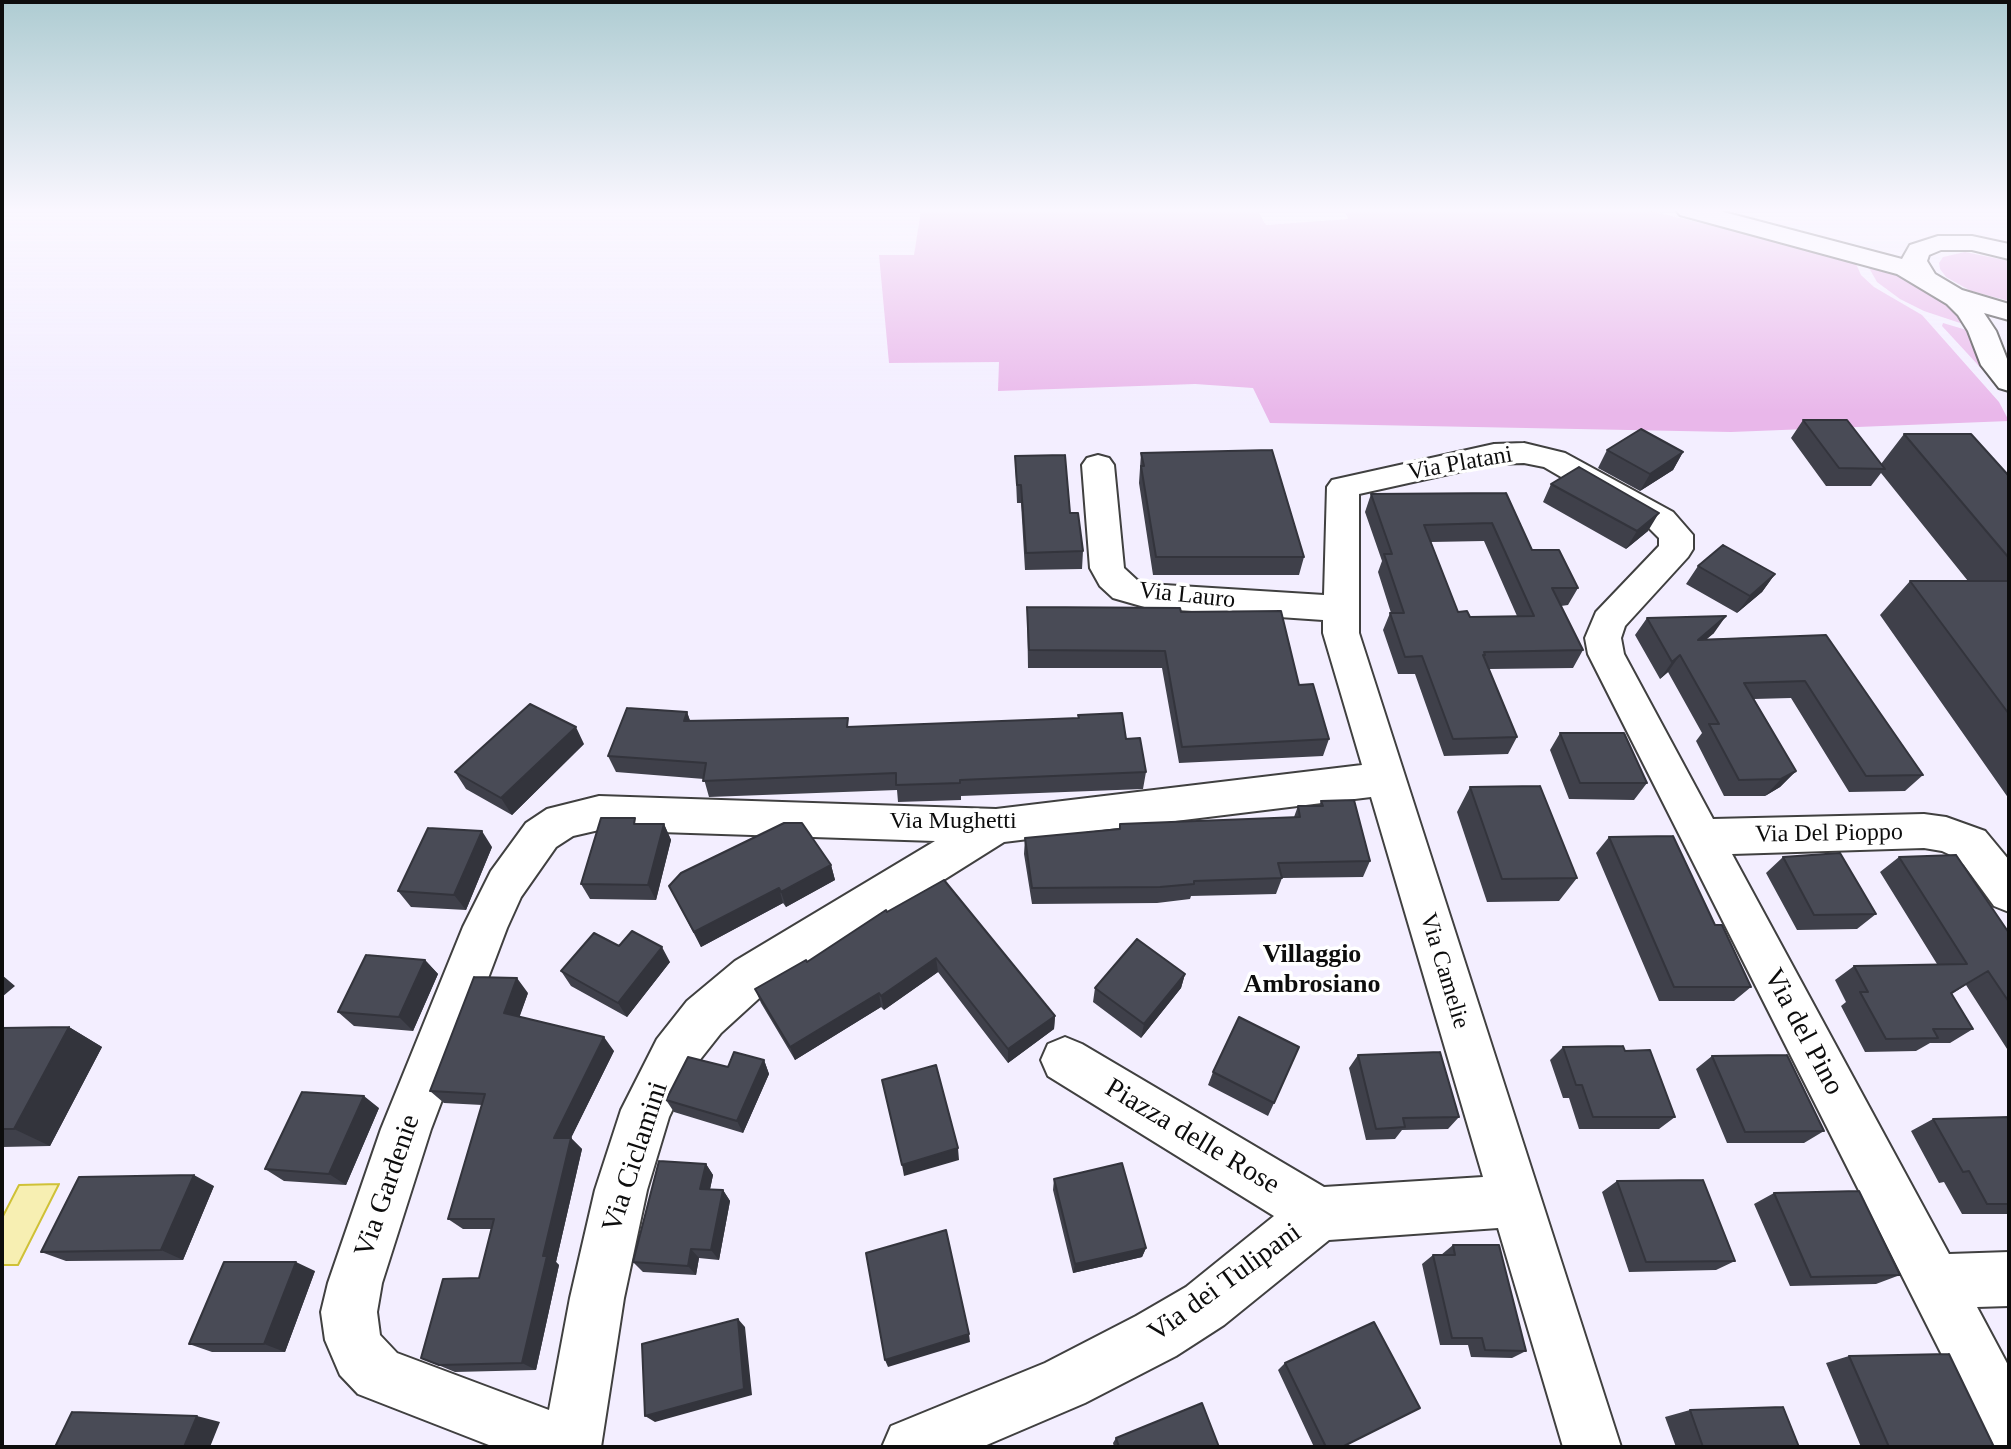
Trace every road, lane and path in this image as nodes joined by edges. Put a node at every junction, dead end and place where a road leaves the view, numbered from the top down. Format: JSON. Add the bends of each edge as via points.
{"nodes":[{"id":1,"x":1919,"y":278,"type":"edge"},
{"id":2,"x":1927,"y":278,"type":"edge"},
{"id":3,"x":1938,"y":287,"type":"junction"},
{"id":4,"x":2009,"y":312,"type":"edge"},
{"id":5,"x":2009,"y":382,"type":"edge"},
{"id":6,"x":1098,"y":465,"type":"dead end"},
{"id":7,"x":1343,"y":487,"type":"joint"},
{"id":8,"x":1340,"y":609,"type":"junction"},
{"id":9,"x":1603,"y":638,"type":"joint"},
{"id":10,"x":1384,"y":779,"type":"junction"},
{"id":11,"x":562,"y":821,"type":"joint"},
{"id":12,"x":996,"y":826,"type":"junction"},
{"id":13,"x":1701,"y":837,"type":"junction"},
{"id":14,"x":2009,"y":893,"type":"edge"},
{"id":15,"x":1065,"y":1060,"type":"dead end"},
{"id":16,"x":1515,"y":1201,"type":"junction"},
{"id":17,"x":1319,"y":1214,"type":"junction"},
{"id":18,"x":2009,"y":1279,"type":"edge"},
{"id":19,"x":1934,"y":1282,"type":"junction"},
{"id":20,"x":2009,"y":1425,"type":"edge"},
{"id":21,"x":571,"y":1447,"type":"edge"},
{"id":22,"x":912,"y":1447,"type":"edge"},
{"id":23,"x":1592,"y":1447,"type":"edge"}],
"edges":[{"from":1,"to":3,"type":"street"},
{"from":2,"to":3,"type":"street"},
{"from":3,"to":4,"type":"street","via":[[1978,305]]},
{"from":3,"to":5,"type":"street","via":[[1973,315],[1993,362]]},
{"from":6,"to":8,"type":"street","name":"Via Lauro","via":[[1107,568],[1125,589],[1158,597]]},
{"from":7,"to":8,"type":"street","name":"Via Camelie"},
{"from":7,"to":9,"type":"street","name":"Via Platani","via":[[1472,458],[1524,453],[1554,460],[1661,520],[1676,535],[1676,549],[1612,617]]},
{"from":8,"to":10,"type":"street","name":"Via Camelie","via":[[1343,644]]},
{"from":9,"to":13,"type":"street","name":"Via del Pino","via":[[1609,662]]},
{"from":10,"to":12,"type":"street","name":"Via Mughetti"},
{"from":10,"to":16,"type":"street","name":"Via Camelie"},
{"from":11,"to":12,"type":"street","name":"Via Mughetti","via":[[611,813]]},
{"from":11,"to":21,"type":"street","name":"Via Gardenie","via":[[530,848],[485,927],[406,1129],[349,1312],[352,1340],[378,1374]]},
{"from":12,"to":21,"type":"street","name":"Via Ciclamini","via":[[751,976],[704,1017],[674,1055],[646,1110],[621,1190],[598,1289]]},
{"from":13,"to":14,"type":"street","name":"Via Del Pioppo","via":[[1933,831],[1957,838],[1979,852]]},
{"from":13,"to":19,"type":"street","name":"Via del Pino"},
{"from":15,"to":17,"type":"street","name":"Piazza delle Rose"},
{"from":16,"to":17,"type":"street","name":"Via dei Tulipani"},
{"from":16,"to":23,"type":"street","name":"Via Camelie"},
{"from":17,"to":22,"type":"street","name":"Via dei Tulipani","via":[[1216,1297],[1147,1341],[1065,1383]]},
{"from":18,"to":19,"type":"street"},
{"from":19,"to":20,"type":"street","name":"Via del Pino"}]}
